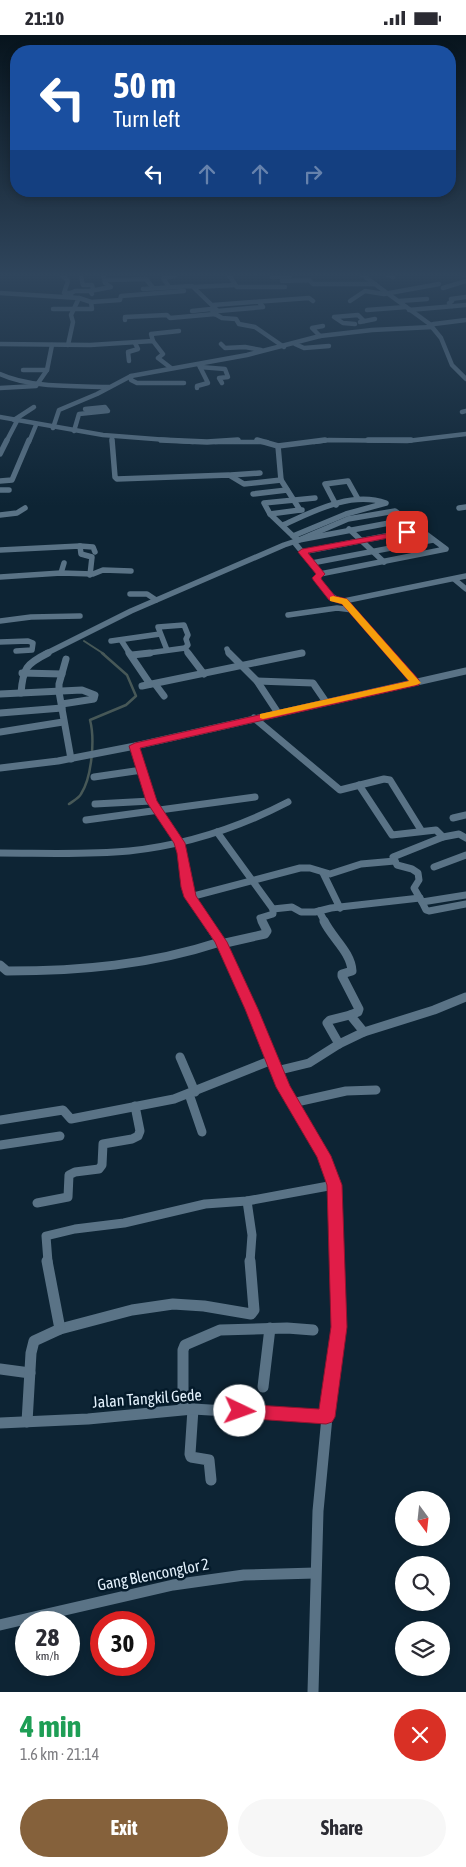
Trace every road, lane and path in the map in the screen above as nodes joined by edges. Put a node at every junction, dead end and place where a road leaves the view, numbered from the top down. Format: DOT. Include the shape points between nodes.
graph roads {
  1 [pos="51,351"];
  2 [pos="130,351"];
  3 [pos="161,351"];
  4 [pos="262,351"];
  5 [pos="446,351"];
  6 [pos="129,361"];
  7 [pos="199,365"];
  8 [pos="171,368"];
  9 [pos="23,370"];
  10 [pos="47,370"];
  11 [pos="0,374"];
  12 [pos="131,376"];
  13 [pos="9,379"];
  14 [pos="466,379"];
  15 [pos="40,382"];
  16 [pos="184,383"];
  17 [pos="222,383"];
  18 [pos="0,387"];
  19 [pos="110,387"];
  20 [pos="197,388"];
  21 [pos="95,395"];
  22 [pos="34,407"];
  23 [pos="105,407"];
  24 [pos="85,409"];
  25 [pos="0,417"];
  26 [pos="15,421"];
  27 [pos="36,425"];
  28 [pos="54,428"];
  29 [pos="74,431"];
  30 [pos="466,434"];
  31 [pos="112,438"];
  32 [pos="278,446"];
  33 [pos="0,454"];
  34 [pos="260,473"];
  35 [pos="231,475"];
  36 [pos="281,480"];
  37 [pos="0,481"];
  38 [pos="0,490"];
  39 [pos="9,490"];
  40 [pos="287,490"];
  41 [pos="253,494"];
  42 [pos="315,498"];
  43 [pos="358,499"];
  44 [pos="294,500"];
  45 [pos="336,505"];
  46 [pos="466,507"];
  47 [pos="25,508"];
  48 [pos="322,508"];
  49 [pos="459,508"];
  50 [pos="300,510"];
  51 [pos="270,514"];
  52 [pos="0,515"];
  53 [pos="405,520"];
  54 [pos="339,522"];
  55 [pos="282,525"];
  56 [pos="422,529"];
  57 [pos="350,531"];
  58 [pos="296,539"];
  59 [pos="432,540"];
  60 [pos="361,541"];
  61 [pos="80,546"];
  62 [pos="0,550"];
  63 [pos="95,551"];
  64 [pos="372,551"];
  65 [pos="302,552"];
  66 [pos="384,562"];
  67 [pos="64,563"];
  68 [pos="312,563"];
  69 [pos="131,571"];
  70 [pos="61,573"];
  71 [pos="320,574"];
  72 [pos="90,575"];
  73 [pos="466,576"];
  74 [pos="0,577"];
  75 [pos="454,579"];
  76 [pos="466,589"];
  77 [pos="130,594"];
  78 [pos="154,599"];
  79 [pos="344,601"];
  80 [pos="353,610"];
  81 [pos="288,615"];
  82 [pos="80,616"];
  83 [pos="0,621"];
  84 [pos="160,634"];
  85 [pos="121,639"];
  86 [pos="111,641"];
  87 [pos="0,642"];
  88 [pos="185,648"];
  89 [pos="227,649"];
  90 [pos="167,650"];
  91 [pos="16,651"];
  92 [pos="302,653"];
  93 [pos="132,655"];
  94 [pos="66,659"];
  95 [pos="242,667"];
  96 [pos="466,671"];
  97 [pos="22,673"];
  98 [pos="62,674"];
  99 [pos="204,674"];
  100 [pos="257,681"];
  101 [pos="416,683"];
  102 [pos="152,684"];
  103 [pos="142,686"];
  104 [pos="59,692"];
  105 [pos="21,693"];
  106 [pos="0,694"];
  107 [pos="164,696"];
  108 [pos="326,702"];
  109 [pos="62,706"];
  110 [pos="0,713"];
  111 [pos="278,713"];
  112 [pos="254,718"];
  113 [pos="63,722"];
  114 [pos="0,732"];
  115 [pos="135,746"];
  116 [pos="71,759"];
  117 [pos="0,768"];
  118 [pos="142,770"];
  119 [pos="94,777"];
  120 [pos="359,785"];
  121 [pos="256,797"];
  122 [pos="151,801"];
  123 [pos="288,802"];
  124 [pos="120,803"];
  125 [pos="95,804"];
  126 [pos="157,810"];
  127 [pos="123,815"];
  128 [pos="466,815"];
  129 [pos="453,818"];
  130 [pos="86,820"];
  131 [pos="422,830"];
  132 [pos="217,832"];
  133 [pos="443,837"];
  134 [pos="466,837"];
  135 [pos="179,843"];
  136 [pos="0,853"];
  137 [pos="466,855"];
  138 [pos="395,861"];
  139 [pos="434,867"];
  140 [pos="323,873"];
  141 [pos="252,882"];
  142 [pos="466,895"];
  143 [pos="190,897"];
  144 [pos="421,900"];
  145 [pos="466,904"];
  146 [pos="340,908"];
  147 [pos="273,909"];
  148 [pos="319,911"];
  149 [pos="221,943"];
  150 [pos="0,965"];
  151 [pos="466,997"];
  152 [pos="350,1015"];
  153 [pos="364,1032"];
  154 [pos="338,1044"];
  155 [pos="180,1057"];
  156 [pos="272,1060"];
  157 [pos="276,1071"];
  158 [pos="376,1090"];
  159 [pos="192,1093"];
  160 [pos="292,1103"];
  161 [pos="135,1106"];
  162 [pos="0,1120"];
  163 [pos="202,1132"];
  164 [pos="60,1136"];
  165 [pos="0,1145"];
  166 [pos="334,1185"];
  167 [pos="247,1201"];
  168 [pos="37,1203"];
  169 [pos="270,1328"];
  170 [pos="60,1329"];
  171 [pos="313,1330"];
  172 [pos="0,1369"];
  173 [pos="30,1373"];
  174 [pos="262,1387"];
  175 [pos="188,1409"];
  176 [pos="326,1417"];
  177 [pos="27,1422"];
  178 [pos="0,1423"];
  179 [pos="211,1480"];
  180 [pos="315,1573"];
  181 [pos="0,1625"];
  182 [pos="313,1692"];
  1 -- 10 [label="street"];
  2 -- 6 [label="street"];
  3 -- 8 [label="street" via="163,354 158,358"];
  4 -- 7 [label="street"];
  5 -- 14 [label="street" via="452,365"];
  7 -- 8 [label="street"];
  7 -- 17 [label="street" via="225,369 228,377 220,378"];
  7 -- 20 [label="street" via="208,383"];
  8 -- 12 [label="street"];
  9 -- 10 [label="street"];
  10 -- 15 [label="street"];
  11 -- 13 [label="street"];
  12 -- 16 [label="street" via="131,380 137,383"];
  12 -- 19 [label="street"];
  13 -- 15 [label="street"];
  13 -- 18 [label="street"];
  15 -- 18 [label="street" via="35,387"];
  15 -- 19 [label="street"];
  19 -- 21 [label="street"];
  21 -- 23 [label="street"];
  21 -- 28 [label="street" via="60,410"];
  22 -- 26 [label="street"];
  23 -- 24 [label="street"];
  23 -- 29 [label="street" via="108,411 79,414"];
  25 -- 26 [label="street"];
  26 -- 27 [label="street"];
  26 -- 33 [label="street"];
  27 -- 28 [label="street"];
  27 -- 37 [label="street" via="12,480"];
  28 -- 29 [label="street"];
  29 -- 31 [label="street"];
  30 -- 32 [label="street" via="407,441 346,440"];
  31 -- 32 [label="street" via="181,442 260,440"];
  31 -- 35 [label="street" via="117,479"];
  32 -- 36 [label="street"];
  34 -- 35 [label="street"];
  35 -- 36 [label="street" via="244,484"];
  36 -- 40 [label="street"];
  38 -- 39 [label="street"];
  40 -- 41 [label="street"];
  40 -- 44 [label="street"];
  42 -- 44 [label="street"];
  43 -- 45 [label="street"];
  43 -- 45 [label="street" via="348,481 325,484"];
  43 -- 58 [label="street" via="386,503 346,513"];
  44 -- 50 [label="street"];
  44 -- 51 [label="street" via="264,503"];
  45 -- 48 [label="street"];
  46 -- 49 [label="street"];
  47 -- 52 [label="street" via="17,513"];
  48 -- 50 [label="street"];
  48 -- 55 [label="street"];
  50 -- 51 [label="street"];
  51 -- 55 [label="street"];
  53 -- 54 [label="street" via="392,511"];
  53 -- 56 [label="street"];
  53 -- 57 [label="street"];
  54 -- 57 [label="street"];
  54 -- 58 [label="street"];
  55 -- 58 [label="street"];
  56 -- 59 [label="street"];
  56 -- 60 [label="street"];
  57 -- 58 [label="street"];
  57 -- 60 [label="street"];
  58 -- 65 [label="street"];
  58 -- 78 [label="street"];
  59 -- 64 [label="street"];
  59 -- 66 [label="street" via="446,550"];
  60 -- 64 [label="street"];
  60 -- 65 [label="street"];
  61 -- 62 [label="street"];
  61 -- 63 [label="street" via="93,547"];
  61 -- 72 [label="street" via="82,554 92,557"];
  64 -- 66 [label="street"];
  64 -- 68 [label="street"];
  65 -- 68 [label="street"];
  66 -- 71 [label="street"];
  67 -- 70 [label="street"];
  68 -- 71 [label="street"];
  69 -- 72 [label="street" via="103,570"];
  70 -- 72 [label="street"];
  70 -- 74 [label="street"];
  71 -- 79 [label="street" via="316,578 332,598"];
  73 -- 75 [label="street"];
  75 -- 76 [label="street"];
  75 -- 79 [label="street"];
  77 -- 78 [label="street" via="144,593"];
  78 -- 97 [label="street" via="37,657"];
  79 -- 80 [label="street"];
  80 -- 81 [label="street" via="337,608"];
  80 -- 101 [label="street"];
  82 -- 83 [label="street"];
  84 -- 85 [label="street"];
  84 -- 88 [label="street" via="160,626 184,625 188,635"];
  84 -- 90 [label="street"];
  85 -- 86 [label="street"];
  85 -- 93 [label="street"];
  87 -- 91 [label="street" via="33,643 32,650"];
  88 -- 90 [label="street"];
  88 -- 99 [label="street"];
  89 -- 95 [label="street"];
  90 -- 93 [label="street"];
  92 -- 95 [label="street"];
  93 -- 102 [label="street"];
  94 -- 98 [label="street"];
  95 -- 99 [label="street"];
  95 -- 100 [label="street"];
  96 -- 101 [label="street"];
  97 -- 98 [label="street"];
  97 -- 105 [label="street"];
  98 -- 104 [label="street"];
  99 -- 102 [label="street"];
  100 -- 108 [label="street" via="313,683"];
  100 -- 111 [label="street"];
  101 -- 108 [label="street"];
  102 -- 103 [label="street"];
  102 -- 107 [label="street"];
  104 -- 105 [label="street"];
  104 -- 109 [label="street"];
  104 -- 109 [label="street" via="82,690 95,695 92,701"];
  105 -- 106 [label="street"];
  108 -- 111 [label="street"];
  109 -- 110 [label="street"];
  109 -- 113 [label="street"];
  111 -- 112 [label="street"];
  112 -- 115 [label="street"];
  112 -- 120 [label="street" via="340,790"];
  113 -- 114 [label="street"];
  113 -- 116 [label="street"];
  115 -- 116 [label="street"];
  115 -- 118 [label="street"];
  116 -- 117 [label="street"];
  118 -- 119 [label="street"];
  118 -- 122 [label="street"];
  120 -- 131 [label="street" via="392,835"];
  120 -- 131 [label="street" via="390,780"];
  121 -- 126 [label="street"];
  122 -- 124 [label="street"];
  122 -- 126 [label="street"];
  123 -- 132 [label="street" via="254,820"];
  124 -- 125 [label="street"];
  124 -- 127 [label="street"];
  126 -- 127 [label="street"];
  126 -- 135 [label="street"];
  127 -- 130 [label="street"];
  128 -- 129 [label="street"];
  131 -- 133 [label="street" via="436,830"];
  132 -- 135 [label="street"];
  132 -- 141 [label="street"];
  133 -- 134 [label="street" via="455,834"];
  133 -- 138 [label="street" via="393,856"];
  135 -- 136 [label="street" via="127,851"];
  135 -- 143 [label="street"];
  137 -- 139 [label="street"];
  138 -- 140 [label="street" via="361,864"];
  138 -- 144 [label="street" via="418,874 419,880 414,888"];
  140 -- 141 [label="street" via="304,867"];
  140 -- 146 [label="street"];
  141 -- 143 [label="street"];
  141 -- 147 [label="street"];
  142 -- 144 [label="street"];
  143 -- 149 [label="street"];
  144 -- 145 [label="street" via="429,911"];
  144 -- 146 [label="street"];
  146 -- 148 [label="street"];
  147 -- 148 [label="street" via="292,907 301,912"];
  147 -- 149 [label="street" via="273,914 260,918 267,931 265,934"];
  148 -- 152 [label="street" via="352,965 352,971 342,974 359,1009"];
  149 -- 150 [label="street" via="110,968 7,971"];
  149 -- 156 [label="street"];
  151 -- 153 [label="street"];
  152 -- 153 [label="street"];
  152 -- 154 [label="street" via="327,1023"];
  153 -- 154 [label="street"];
  154 -- 157 [label="street" via="309,1063"];
  155 -- 159 [label="street"];
  156 -- 157 [label="street"];
  156 -- 159 [label="street"];
  157 -- 160 [label="street"];
  158 -- 160 [label="street" via="346,1091"];
  159 -- 161 [label="street"];
  159 -- 163 [label="street"];
  160 -- 166 [label="street" via="324,1156"];
  161 -- 162 [label="street" via="71,1119 63,1110"];
  161 -- 168 [label="street" via="138,1136 103,1144 100,1169 69,1175 68,1197"];
  164 -- 165 [label="street" via="14,1147"];
  166 -- 167 [label="street"];
  166 -- 176 [label="street" via="339,1327"];
  167 -- 170 [label="street" via="205,1204 124,1223 49,1234 45,1241"];
  167 -- 170 [label="street" via="252,1235 250,1260 254,1310 251,1314 174,1304 132,1310"];
  169 -- 171 [label="street"];
  169 -- 174 [label="street"];
  169 -- 175 [label="street" via="220,1330 185,1345"];
  170 -- 173 [label="street" via="34,1341"];
  172 -- 173 [label="street"];
  173 -- 177 [label="street"];
  175 -- 176 [label="street, Jalan Tangkil Gede"];
  175 -- 177 [label="street, Jalan Tangkil Gede"];
  175 -- 179 [label="street" via="190,1454 194,1459 209,1460"];
  176 -- 180 [label="street"];
  177 -- 178 [label="street, Jalan Tangkil Gede"];
  180 -- 181 [label="street, Gang Blenconglor 2" via="244,1575 173,1585"];
  180 -- 182 [label="street"];
}
